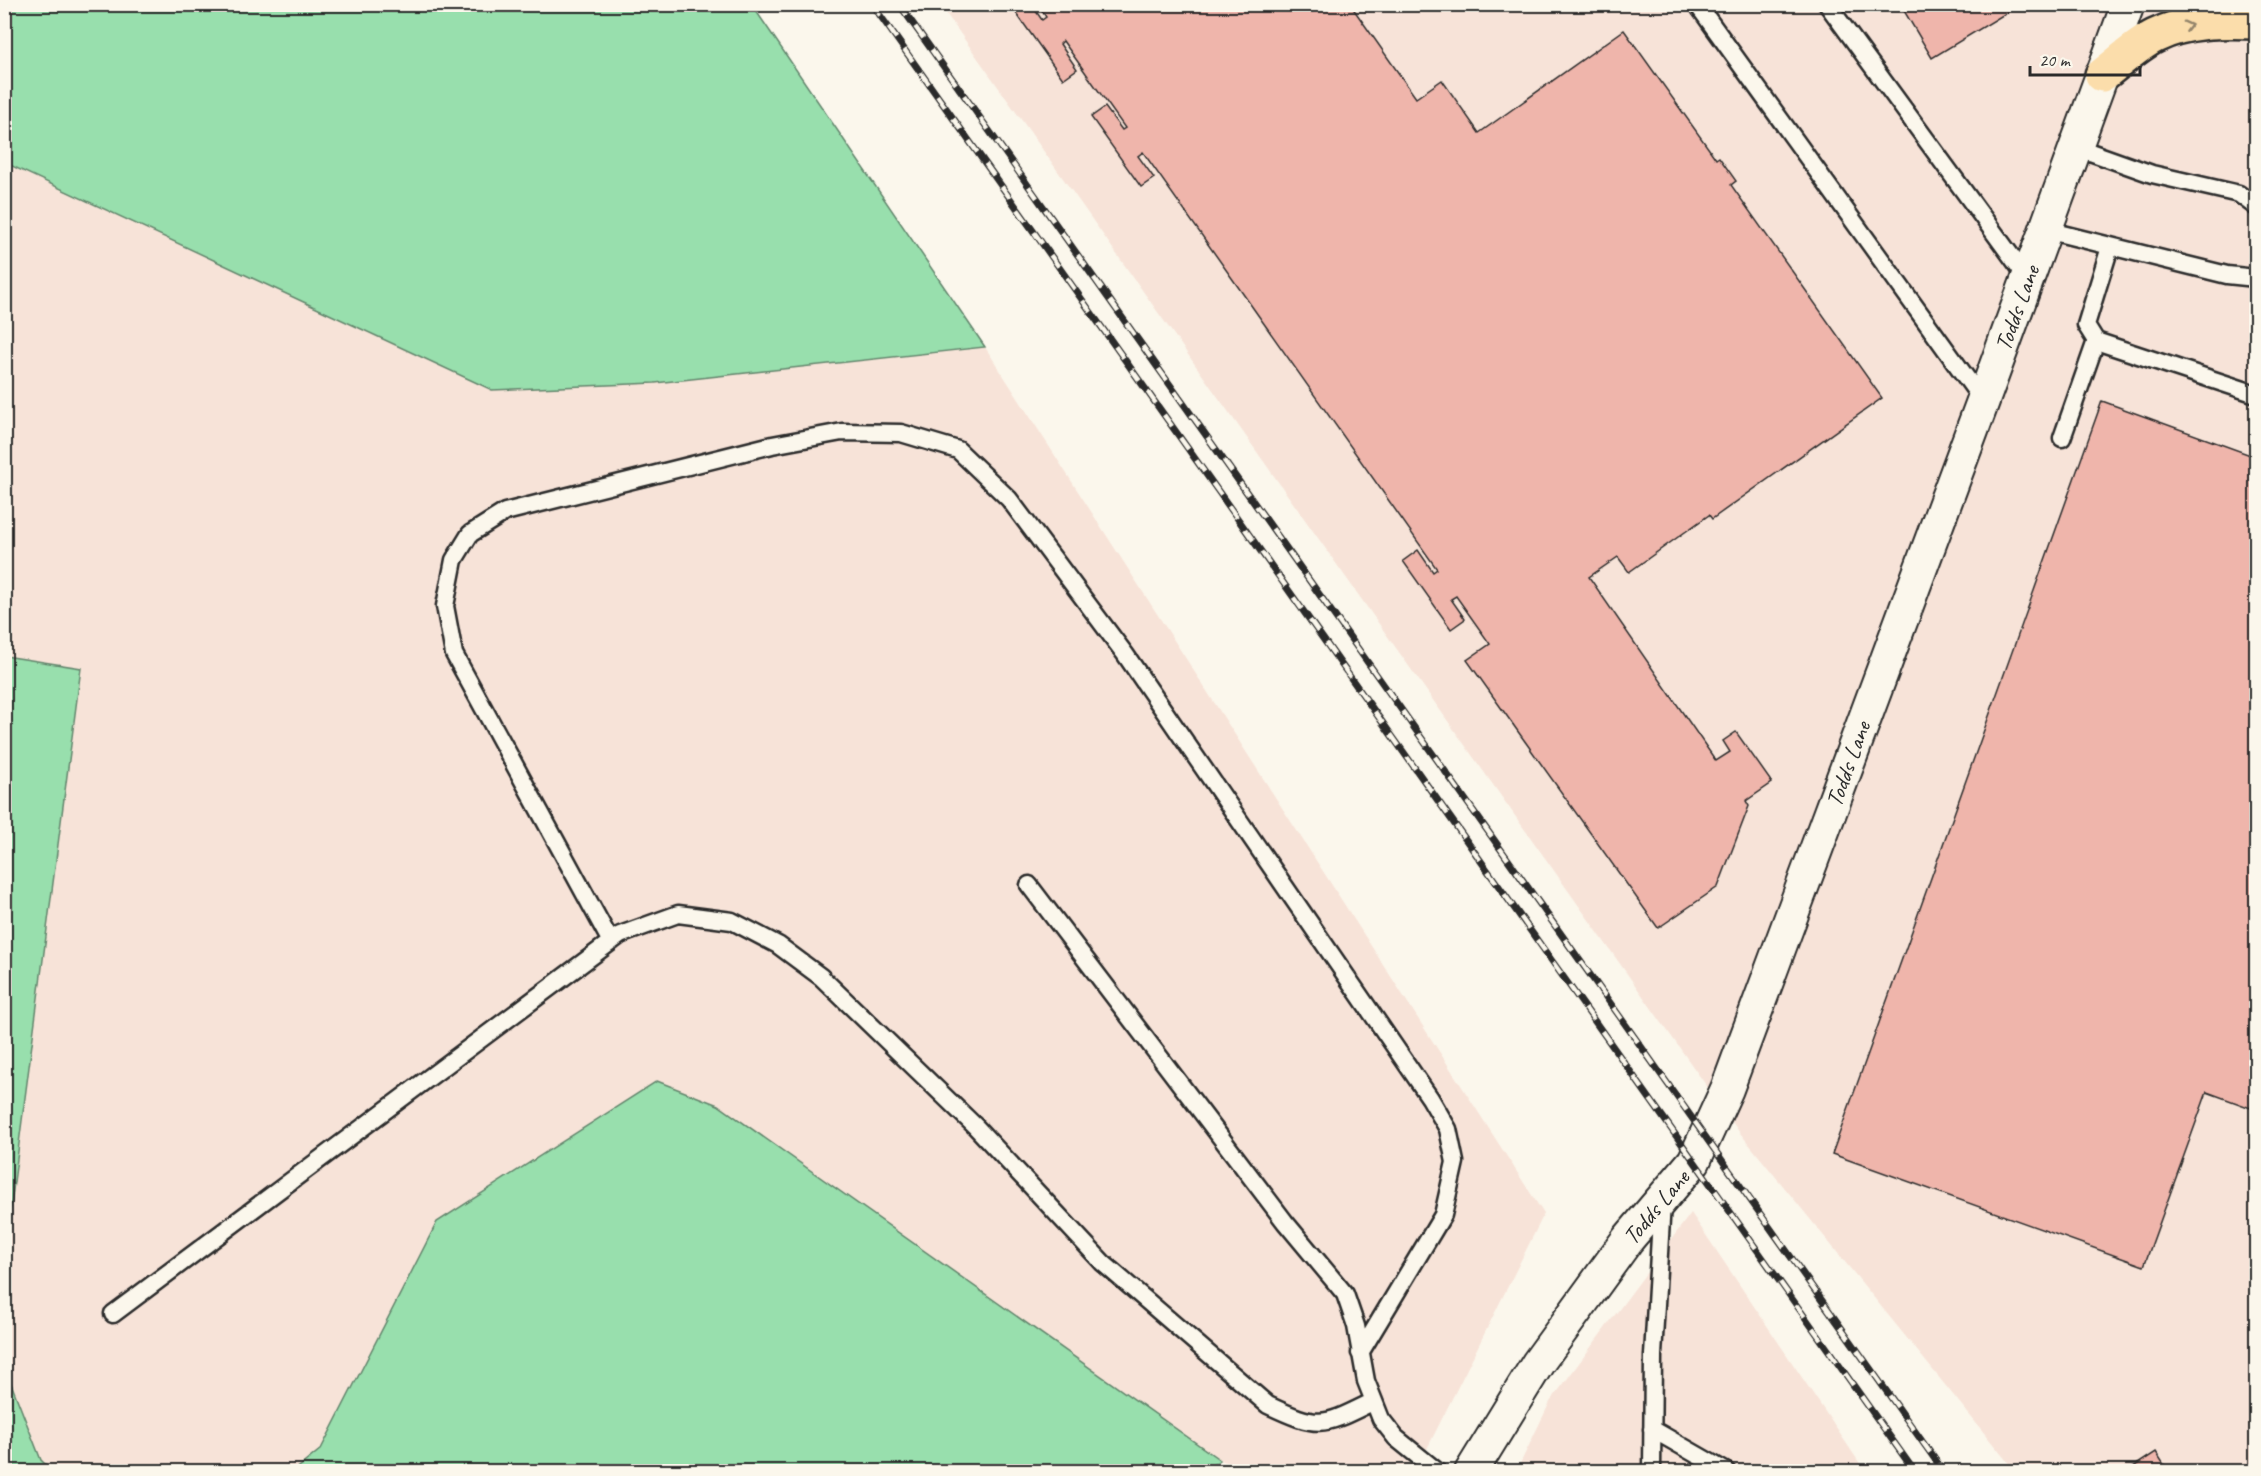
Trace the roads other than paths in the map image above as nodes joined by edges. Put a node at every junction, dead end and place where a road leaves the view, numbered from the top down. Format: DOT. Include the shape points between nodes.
graph roads {
  1 [pos="1697,4"];
  2 [pos="1827,4"];
  3 [pos="2128,4"];
  4 [pos="2256,22"];
  5 [pos="2102,75"];
  6 [pos="2076,147"];
  7 [pos="2256,207"];
  8 [pos="2046,230"];
  9 [pos="2110,247"];
  10 [pos="2028,279"];
  11 [pos="2256,279"];
  12 [pos="2096,341"];
  13 [pos="2256,394"];
  14 [pos="1983,400"];
  15 [pos="2062,438"];
  16 [pos="1029,885"];
  17 [pos="610,942"];
  18 [pos="1662,1199"];
  19 [pos="113,1314"];
  20 [pos="1360,1353"];
  21 [pos="1374,1401"];
  22 [pos="1652,1429"];
  23 [pos="1438,1472"];
  24 [pos="1471,1472"];
  25 [pos="1652,1472"];
  26 [pos="1726,1472"];
  1 -- 14 [label="lane"];
  2 -- 10 [label="lane"];
  3 -- 5 [label="street, Todds Lane"];
  5 -- 4 [label="highway, one-way" via="2155,36 2191,24"];
  5 -- 6 [label="street, Todds Lane"];
  6 -- 7 [label="lane" via="2152,174 2239,194"];
  6 -- 8 [label="street, Todds Lane"];
  8 -- 9 [label="lane"];
  8 -- 10 [label="street, Todds Lane"];
  9 -- 11 [label="lane"];
  9 -- 12 [label="lane" via="2086,325"];
  10 -- 14 [label="street, Todds Lane"];
  12 -- 13 [label="lane"];
  12 -- 15 [label="lane"];
  14 -- 18 [label="street, Todds Lane" via="1726,1089 1694,1161"];
  16 -- 20 [label="lane" via="1345,1294"];
  17 -- 19 [label="lane"];
  17 -- 20 [label="lane" via="454,654 445,606 454,560 470,534 505,512 772,445 842,432 901,433 958,450 1009,499 1125,654 1448,1129 1455,1162 1443,1215"];
  17 -- 21 [label="lane" via="678,914 732,921 778,945 821,977 975,1126 1103,1263 1268,1405 1299,1420 1320,1424"];
  18 -- 22 [label="lane"];
  18 -- 24 [label="street, Todds Lane" via="1538,1363"];
  20 -- 21 [label="lane"];
  21 -- 23 [label="lane" via="1381,1419 1396,1438"];
  22 -- 25 [label="lane"];
  22 -- 26 [label="lane"];
}
